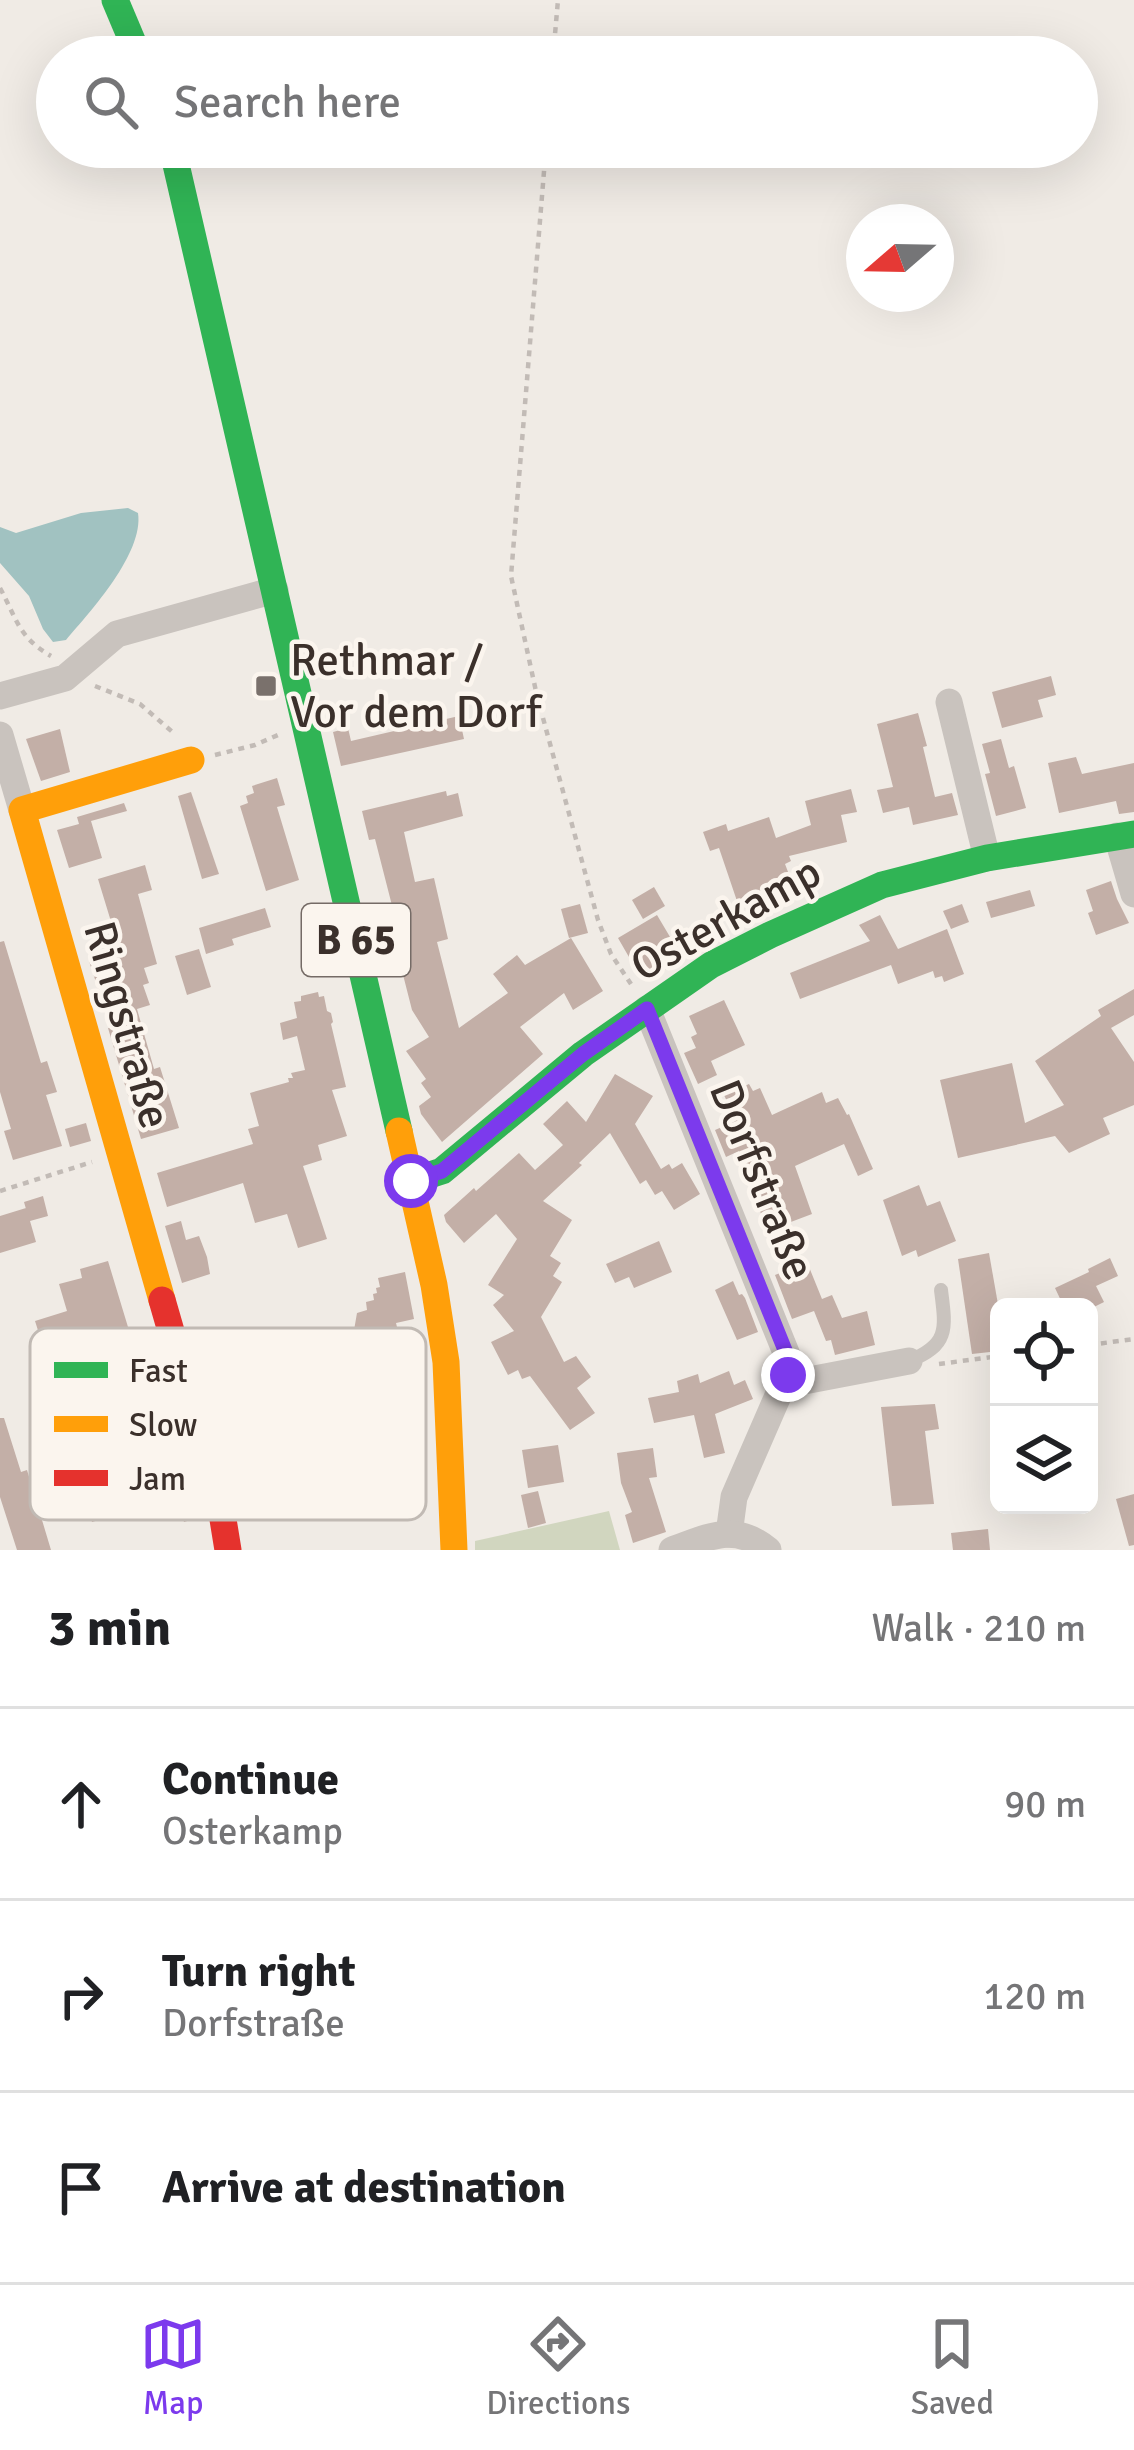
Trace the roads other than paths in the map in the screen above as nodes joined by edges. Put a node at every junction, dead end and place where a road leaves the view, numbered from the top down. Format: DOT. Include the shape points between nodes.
graph roads {
  1 [pos="115,0"];
  2 [pos="130,36"];
  3 [pos="177,168"];
  4 [pos="275,590"];
  5 [pos="0,696"];
  6 [pos="949,702"];
  7 [pos="0,735"];
  8 [pos="191,760"];
  9 [pos="22,810"];
  10 [pos="1125,835"];
  11 [pos="987,859"];
  12 [pos="1134,894"];
  13 [pos="647,1009"];
  14 [pos="411,1181"];
  15 [pos="941,1290"];
  16 [pos="170,1328"];
  17 [pos="909,1361"];
  18 [pos="783,1385"];
  19 [pos="223,1520"];
  20 [pos="729,1534"];
  21 [pos="228,1550"];
  22 [pos="454,1550"];
  23 [pos="672,1550"];
  24 [pos="768,1550"];
  1 -- 2 [label="street"];
  3 -- 4 [label="street, B 65"];
  4 -- 5 [label="street" via="117,634 65,678"];
  4 -- 14 [label="street, B 65"];
  6 -- 11 [label="street"];
  7 -- 9 [label="street"];
  8 -- 9 [label="street"];
  9 -- 16 [label="street, Ringstraße"];
  10 -- 11 [label="street, Osterkamp"];
  10 -- 12 [label="street"];
  11 -- 13 [label="street, Osterkamp" via="842,901 711,964"];
  13 -- 14 [label="street, Osterkamp" via="442,1171"];
  13 -- 18 [label="street, Dorfstraße" via="789,1360"];
  14 -- 22 [label="street, B 65" via="446,1362"];
  15 -- 17 [label="lane" via="945,1327 938,1343"];
  17 -- 18 [label="street"];
  18 -- 20 [label="street" via="734,1497"];
  19 -- 21 [label="street, Ringstraße"];
  20 -- 23 [label="street"];
  20 -- 24 [label="street"];
}
